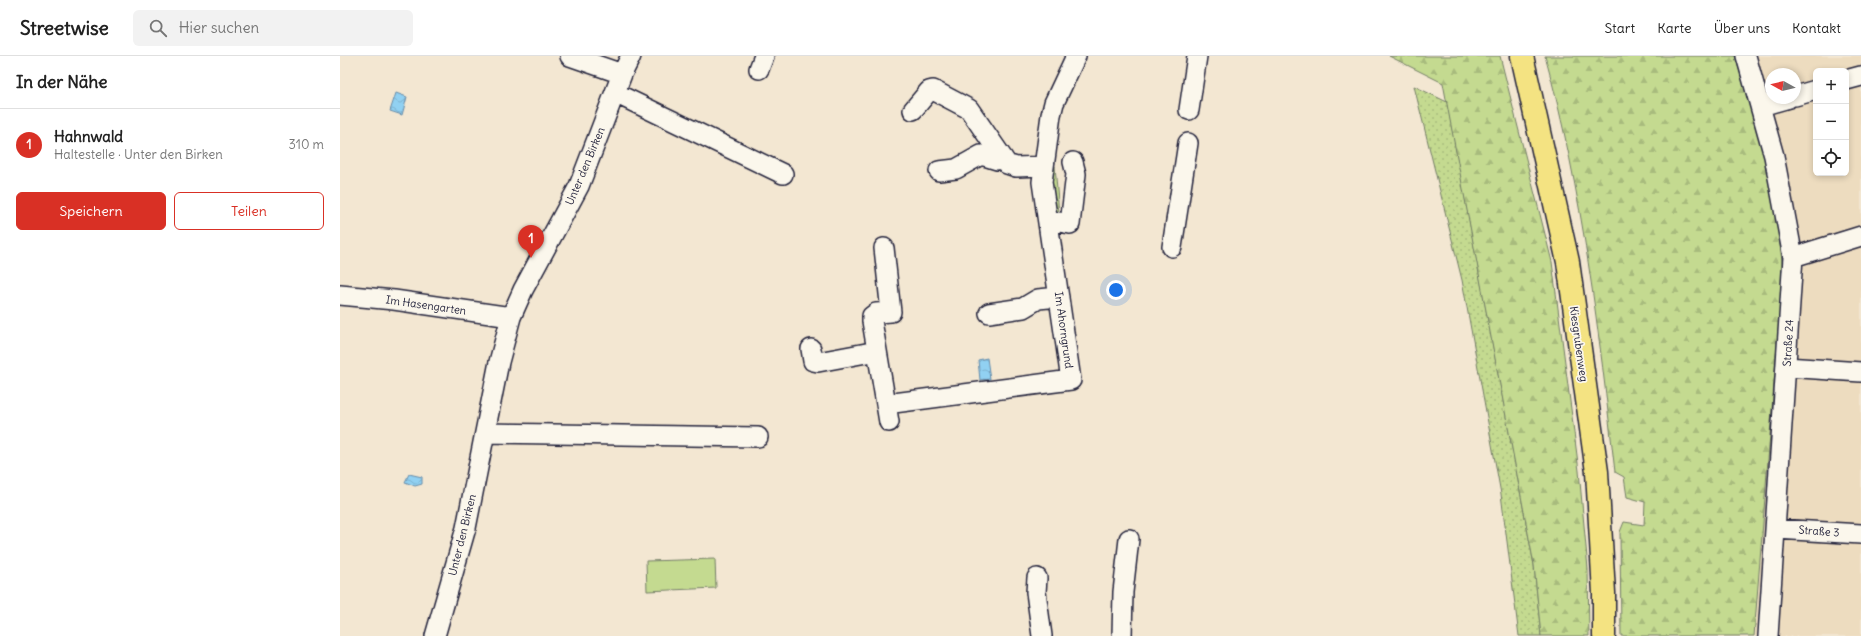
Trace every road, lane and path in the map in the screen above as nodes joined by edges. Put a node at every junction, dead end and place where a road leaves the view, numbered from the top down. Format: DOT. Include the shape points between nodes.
graph roads {
  1 [pos="570,56"];
  2 [pos="631,56"];
  3 [pos="1076,56"];
  4 [pos="1197,56"];
  5 [pos="1522,56"];
  6 [pos="1746,56"];
  7 [pos="622,74"];
  8 [pos="1861,76"];
  9 [pos="1849,79"];
  10 [pos="1813,91"];
  11 [pos="615,93"];
  12 [pos="1801,94"];
  13 [pos="1769,104"];
  14 [pos="1762,106"];
  15 [pos="913,110"];
  16 [pos="1189,110"];
  17 [pos="1188,143"];
  18 [pos="1002,158"];
  19 [pos="1073,162"];
  20 [pos="1044,166"];
  21 [pos="939,171"];
  22 [pos="783,174"];
  23 [pos="1048,220"];
  24 [pos="1861,236"];
  25 [pos="1172,247"];
  26 [pos="884,248"];
  27 [pos="1793,257"];
  28 [pos="340,295"];
  29 [pos="1059,297"];
  30 [pos="989,313"];
  31 [pos="511,317"];
  32 [pos="811,350"];
  33 [pos="877,352"];
  34 [pos="1786,367"];
  35 [pos="1861,372"];
  36 [pos="886,404"];
  37 [pos="889,422"];
  38 [pos="485,433"];
  39 [pos="758,437"];
  40 [pos="1776,529"];
  41 [pos="1861,534"];
  42 [pos="1129,539"];
  43 [pos="1037,578"];
  44 [pos="435,636"];
  45 [pos="1042,636"];
  46 [pos="1122,636"];
  47 [pos="1604,636"];
  48 [pos="1768,636"];
  1 -- 7 [label="street"];
  2 -- 7 [label="street, Unter den Birken"];
  3 -- 20 [label="street, Im Ahorngrund" via="1054,103"];
  4 -- 16 [label="street"];
  5 -- 47 [label="main road, Kiesgrubenweg" via="1568,262 1597,472"];
  6 -- 14 [label="street, Straße 24"];
  7 -- 11 [label="street, Unter den Birken"];
  8 -- 9 [label="street"];
  10 -- 12 [label="street"];
  11 -- 22 [label="street"];
  11 -- 31 [label="street, Unter den Birken" via="579,186"];
  13 -- 14 [label="street"];
  14 -- 27 [label="street, Straße 24" via="1785,208"];
  15 -- 18 [label="street" via="929,91 933,90 963,106 970,110"];
  17 -- 25 [label="street"];
  18 -- 20 [label="street" via="1011,166"];
  18 -- 21 [label="street" via="997,160 981,155 956,169"];
  19 -- 23 [label="street" via="1076,174 1070,224"];
  20 -- 23 [label="street, Im Ahorngrund" via="1042,182"];
  23 -- 29 [label="street, Im Ahorngrund"];
  24 -- 27 [label="street"];
  26 -- 33 [label="street" via="892,312 876,313 872,316"];
  27 -- 34 [label="street, Straße 24"];
  28 -- 31 [label="street, Im Hasengarten"];
  29 -- 30 [label="street" via="1038,299 1023,308"];
  29 -- 36 [label="street, Im Ahorngrund" via="1071,380"];
  31 -- 38 [label="street, Unter den Birken"];
  32 -- 33 [label="street" via="812,361 818,362"];
  33 -- 36 [label="street"];
  34 -- 35 [label="street"];
  34 -- 40 [label="street, Straße 24"];
  36 -- 37 [label="street"];
  38 -- 39 [label="street"];
  38 -- 44 [label="street, Unter den Birken" via="466,528"];
  40 -- 41 [label="street, Straße 3"];
  40 -- 48 [label="street, Straße 24"];
  42 -- 46 [label="street" via="1122,592"];
  43 -- 45 [label="street" via="1036,592"];
}
